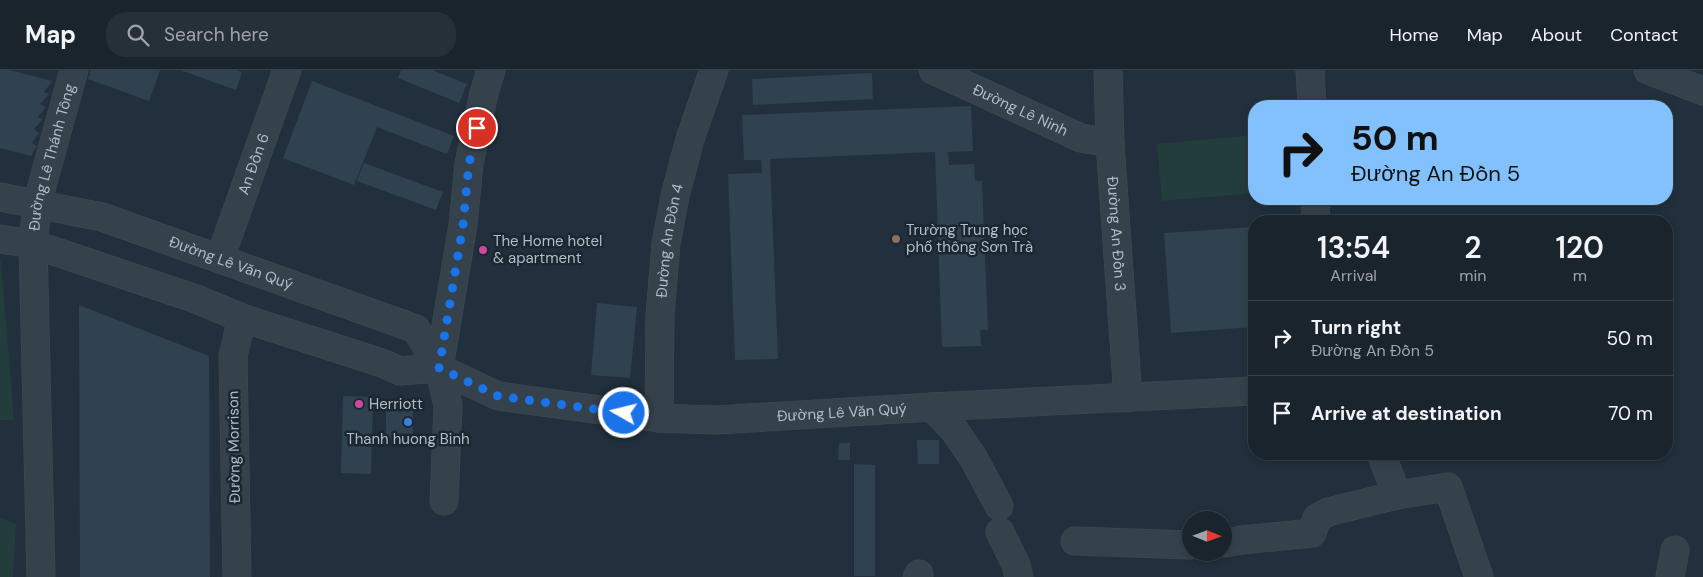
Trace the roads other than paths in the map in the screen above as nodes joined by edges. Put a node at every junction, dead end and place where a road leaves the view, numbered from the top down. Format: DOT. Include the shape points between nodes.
graph roads {
  1 [pos="74,70"];
  2 [pos="286,70"];
  3 [pos="491,70"];
  4 [pos="714,70"];
  5 [pos="933,70"];
  6 [pos="1108,70"];
  7 [pos="1310,70"];
  8 [pos="1648,70"];
  9 [pos="1703,91"];
  10 [pos="1312,100"];
  11 [pos="1110,143"];
  12 [pos="0,197"];
  13 [pos="37,204"];
  14 [pos="0,239"];
  15 [pos="33,244"];
  16 [pos="220,258"];
  17 [pos="242,318"];
  18 [pos="439,368"];
  19 [pos="1248,391"];
  20 [pos="1128,398"];
  21 [pos="932,407"];
  22 [pos="659,418"];
  23 [pos="1383,460"];
  24 [pos="1397,495"];
  25 [pos="444,501"];
  26 [pos="1075,541"];
  27 [pos="1232,542"];
  28 [pos="1182,545"];
  29 [pos="1675,550"];
  30 [pos="41,577"];
  31 [pos="237,577"];
  32 [pos="1019,577"];
  33 [pos="1479,577"];
  34 [pos="1670,577"];
  1 -- 13 [label="street, Đường Lê Thánh Tông"];
  2 -- 16 [label="street, An Đồn 6"];
  3 -- 18 [label="street" via="469,164 463,225"];
  4 -- 22 [label="street, Đường An Đồn 4" via="690,139 666,244 660,314"];
  5 -- 11 [label="street, Đường Lê Ninh" via="1081,138"];
  6 -- 11 [label="street, Đường An Đồn 3"];
  7 -- 10 [label="street"];
  8 -- 9 [label="street"];
  11 -- 20 [label="street, Đường An Đồn 3"];
  12 -- 13 [label="street, Đường Lê Văn Quý"];
  13 -- 15 [label="street, Đường Lê Thánh Tông"];
  13 -- 16 [label="street, Đường Lê Văn Quý" via="102,217"];
  14 -- 15 [label="street, Đường Lê Văn Quý"];
  15 -- 17 [label="street, Đường Lê Văn Quý"];
  15 -- 30 [label="street, Đường Lê Thánh Tông"];
  16 -- 18 [label="street, Đường Lê Văn Quý" via="416,329"];
  17 -- 18 [label="street, Đường Lê Văn Quý" via="400,370"];
  17 -- 31 [label="street, Đường Morrison" via="233,356"];
  18 -- 22 [label="street, Đường Lê Văn Quý" via="498,396"];
  18 -- 25 [label="street" via="448,405"];
  19 -- 20 [label="street, Đường Lê Văn Quý"];
  20 -- 21 [label="street, Đường Lê Văn Quý"];
  21 -- 22 [label="street, Đường Lê Văn Quý" via="716,420"];
  21 -- 32 [label="street" via="955,431 974,459"];
  23 -- 24 [label="street"];
  24 -- 27 [label="street" via="1328,512 1317,518 1312,533"];
  24 -- 33 [label="street" via="1448,487"];
  26 -- 28 [label="street"];
  29 -- 34 [label="street"];
}
